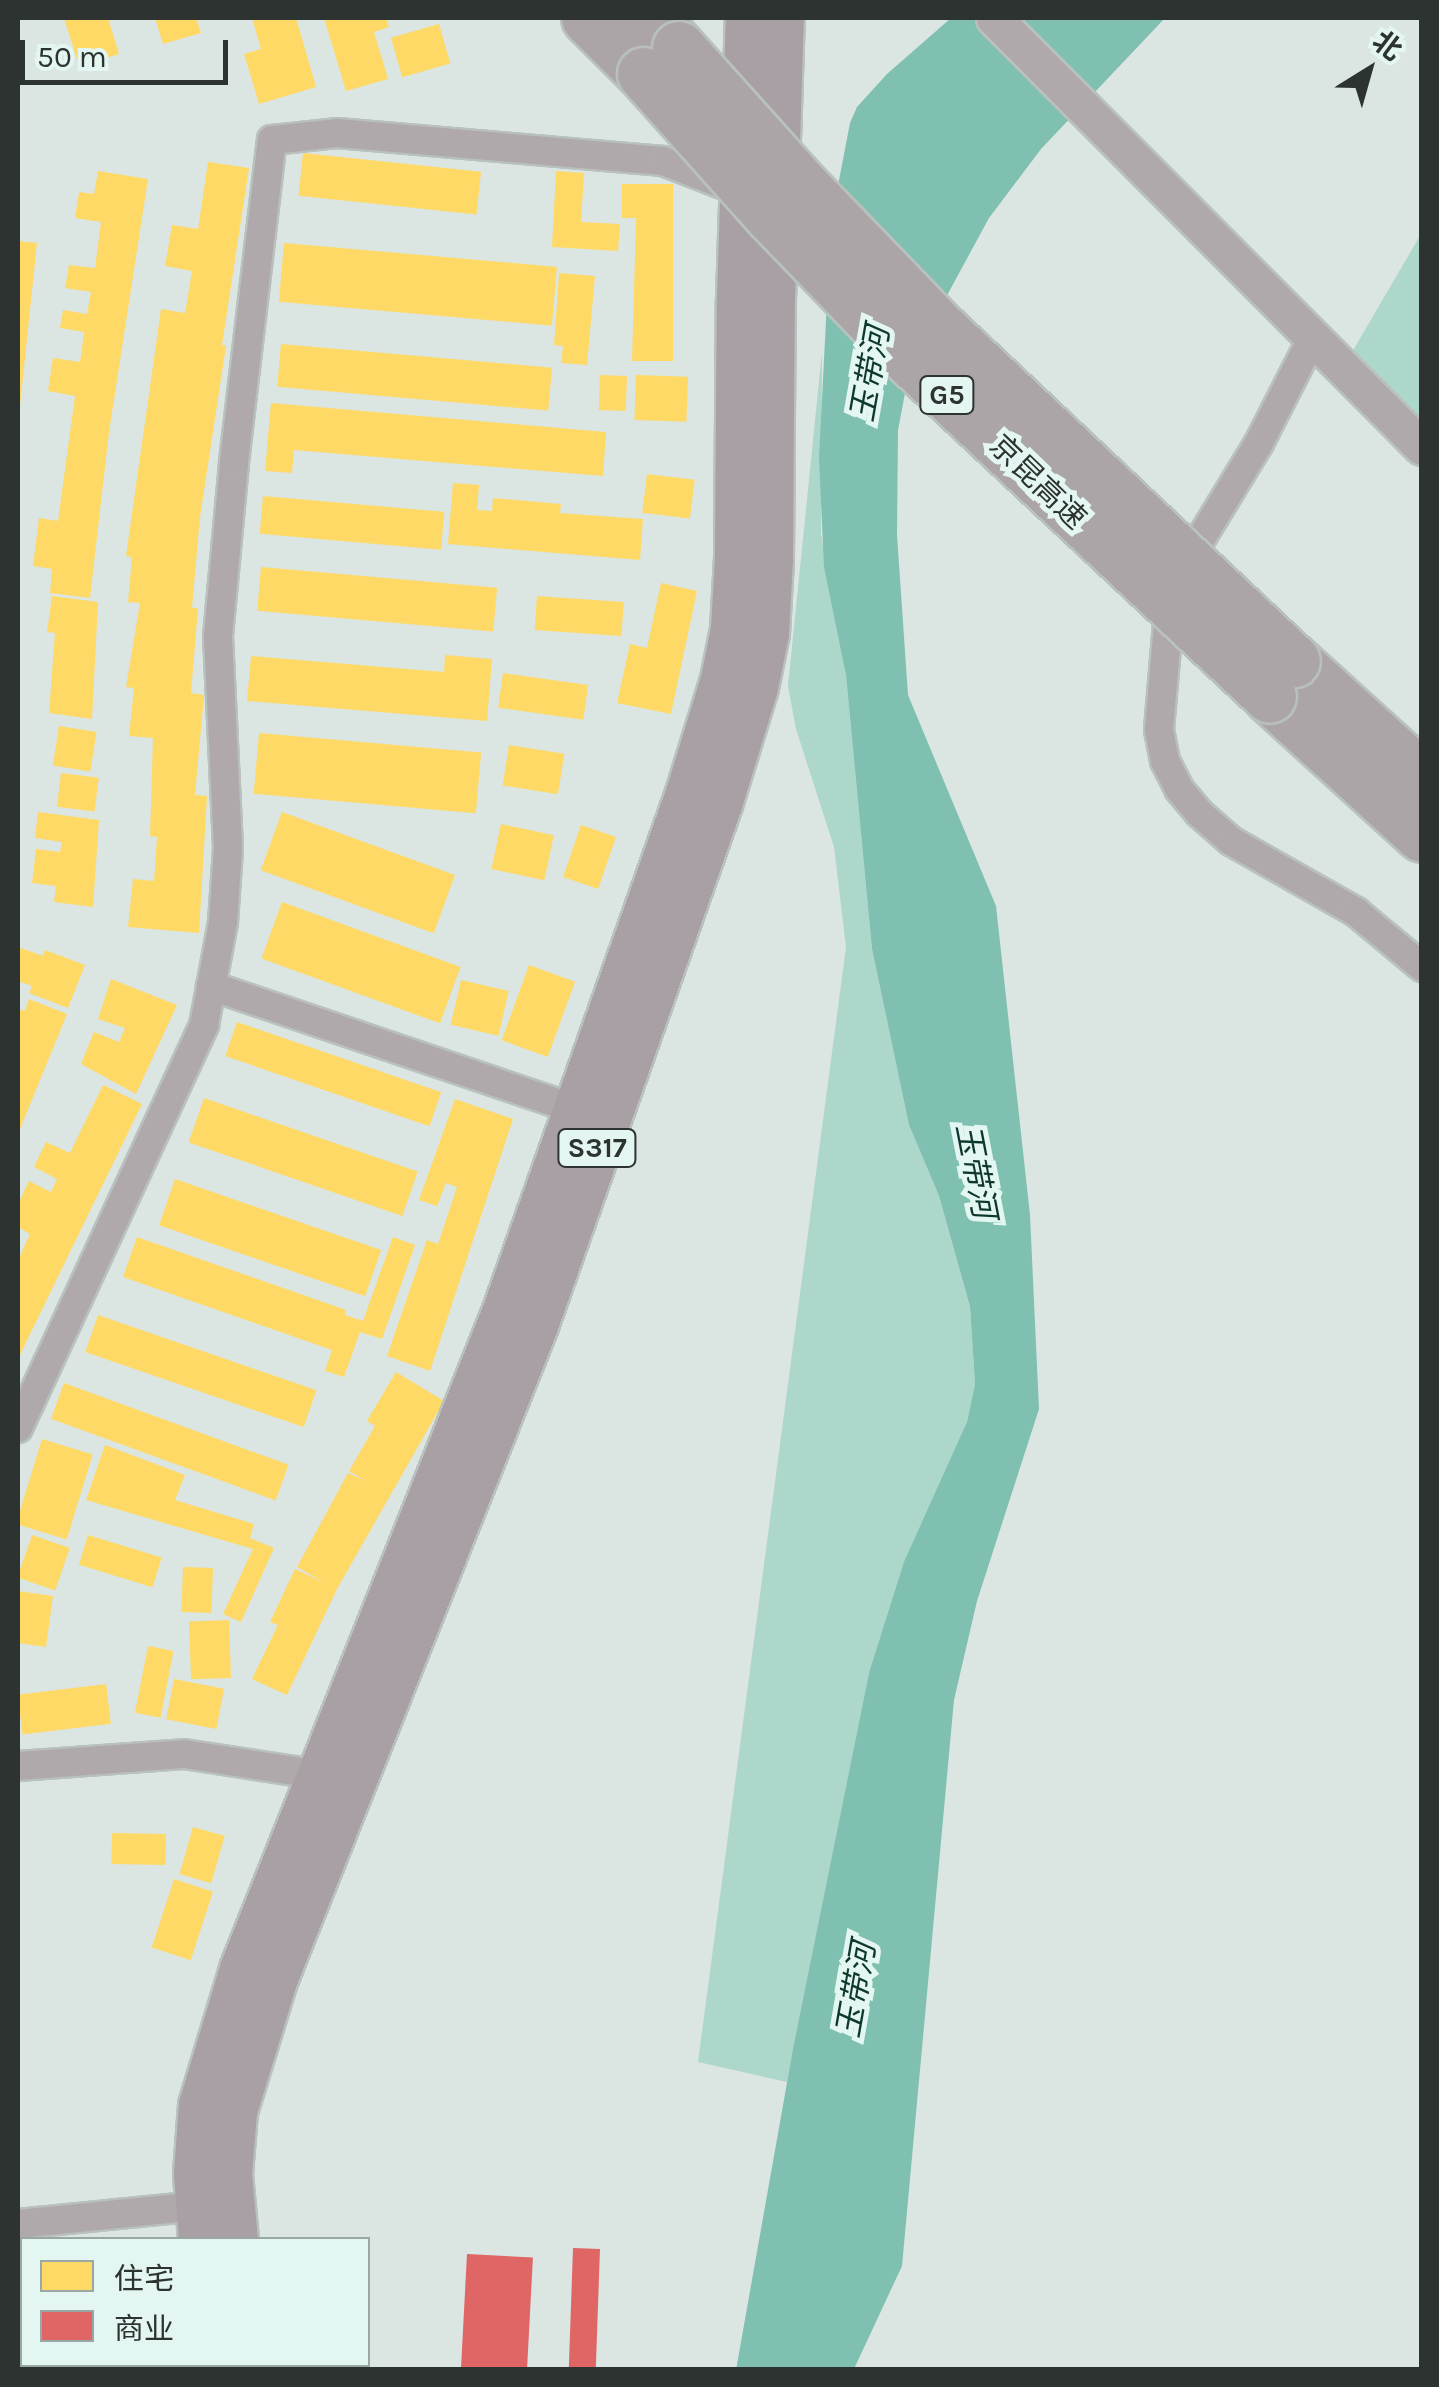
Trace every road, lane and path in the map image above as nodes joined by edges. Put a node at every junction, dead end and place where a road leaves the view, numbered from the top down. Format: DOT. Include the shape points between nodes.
graph roads {
  1 [pos="588,18"];
  2 [pos="596,18"];
  3 [pos="748,18"];
  4 [pos="781,18"];
  5 [pos="994,18"];
  6 [pos="668,39"];
  7 [pos="742,192"];
  8 [pos="1312,339"];
  9 [pos="1422,447"];
  10 [pos="1282,679"];
  11 [pos="1422,777"];
  12 [pos="1422,836"];
  13 [pos="1422,967"];
  14 [pos="211,986"];
  15 [pos="575,1109"];
  16 [pos="18,1428"];
  17 [pos="18,1766"];
  18 [pos="319,1775"];
  19 [pos="200,2223"];
  20 [pos="18,2224"];
  21 [pos="235,2237"];
  1 -- 6 [label="highway"];
  2 -- 6 [label="highway, 京昆高速 / G5"];
  3 -- 7 [label="main road, S317"];
  4 -- 21 [label="main road, S317" via="770,559 755,687 535,1325 274,1980 234,2112 229,2174"];
  5 -- 8 [label="street"];
  6 -- 10 [label="highway, 京昆高速 / G5, bridge" via="801,169 824,208"];
  6 -- 10 [label="highway, 京昆高速 / G5, bridge" via="770,215 907,357"];
  7 -- 14 [label="street" via="663,161 337,133 272,140 218,636 228,848"];
  7 -- 15 [label="main road, S317" via="733,629 704,744"];
  8 -- 9 [label="street"];
  8 -- 13 [label="street" via="1200,540 1168,624 1158,730 1178,789 1198,814 1231,841 1356,912"];
  10 -- 11 [label="highway, 京昆高速 / G5"];
  10 -- 12 [label="highway, 京昆高速 / G5"];
  14 -- 15 [label="street"];
  14 -- 16 [label="street" via="204,1025 168,1108"];
  15 -- 18 [label="main road, S317" via="491,1348"];
  17 -- 18 [label="street" via="184,1754"];
  18 -- 19 [label="main road, S317" via="242,1969 208,2076 197,2134"];
  19 -- 20 [label="street"];
}
